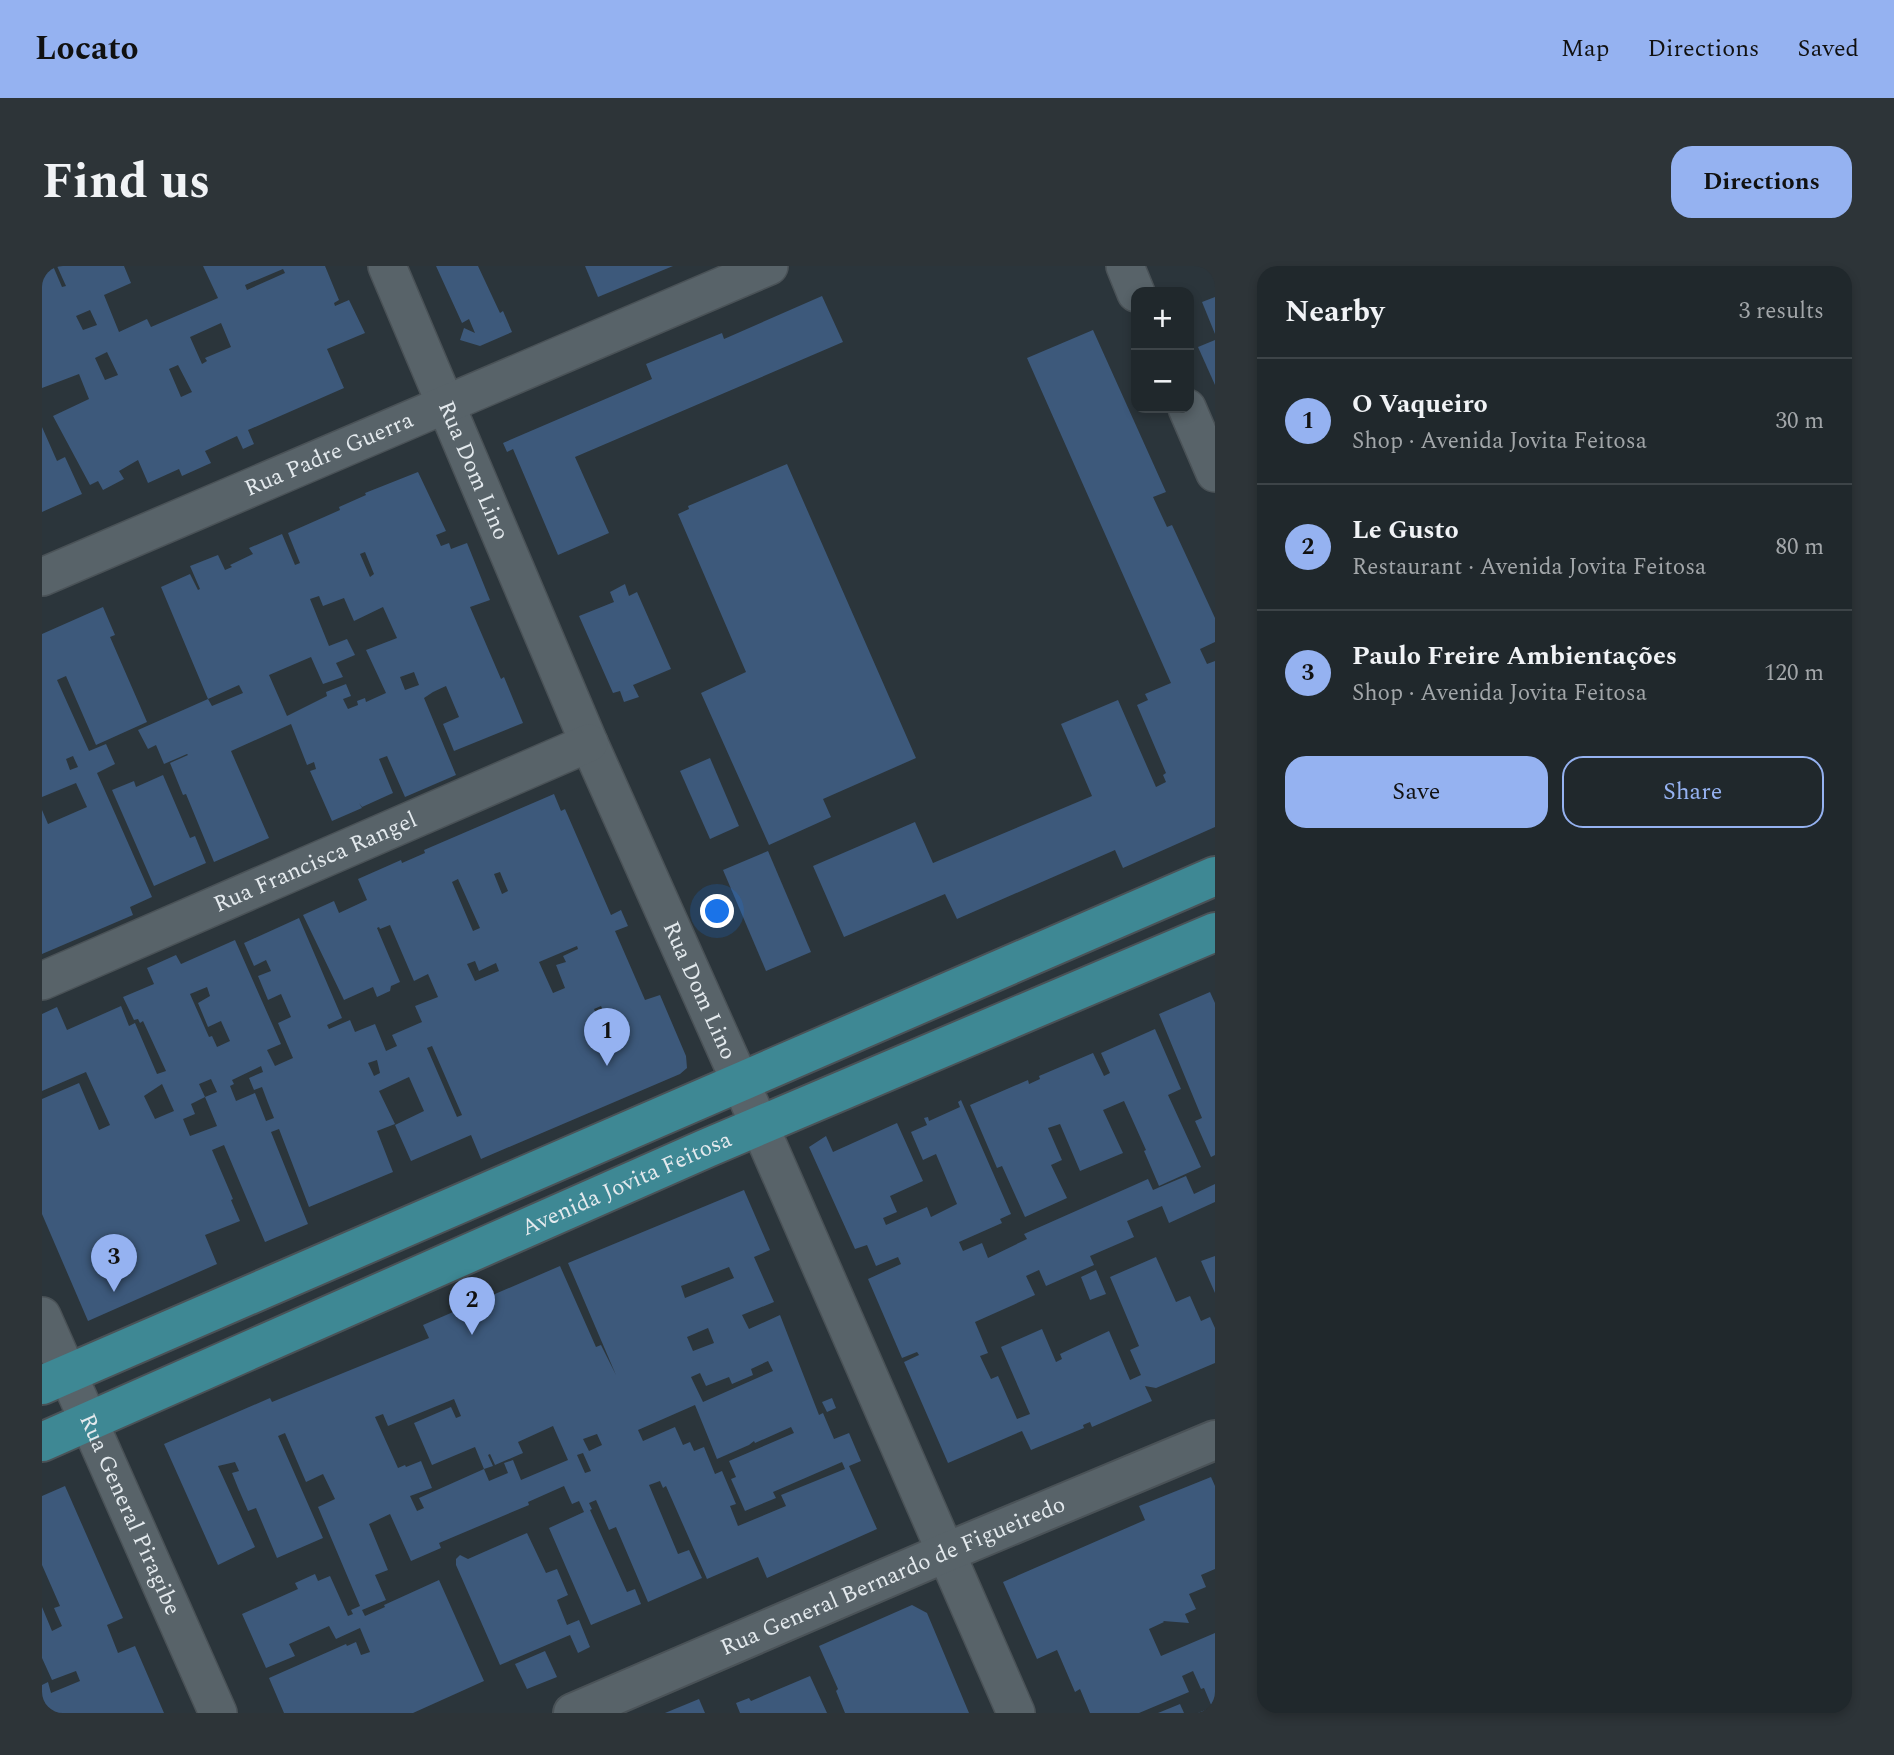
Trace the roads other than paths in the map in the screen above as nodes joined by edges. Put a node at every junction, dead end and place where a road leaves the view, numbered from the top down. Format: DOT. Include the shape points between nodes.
graph roads {
  1 [pos="387,266"];
  2 [pos="769,266"];
  3 [pos="1125,266"];
  4 [pos="1134,287"];
  5 [pos="446,404"];
  6 [pos="1189,413"];
  7 [pos="1215,472"];
  8 [pos="42,576"];
  9 [pos="589,743"];
  10 [pos="1215,876"];
  11 [pos="1215,932"];
  12 [pos="42,981"];
  13 [pos="740,1081"];
  14 [pos="759,1127"];
  15 [pos="42,1316"];
  16 [pos="55,1380"];
  17 [pos="89,1423"];
  18 [pos="1215,1440"];
  19 [pos="42,1442"];
  20 [pos="947,1552"];
  21 [pos="218,1713"];
  22 [pos="573,1713"];
  23 [pos="1016,1713"];
  1 -- 5 [label="street, Rua Dom Lino"];
  2 -- 5 [label="street, Rua Padre Guerra"];
  3 -- 4 [label="street"];
  5 -- 8 [label="street, Rua Padre Guerra"];
  5 -- 9 [label="street, Rua Dom Lino"];
  6 -- 7 [label="street"];
  9 -- 12 [label="street, Rua Francisca Rangel"];
  9 -- 13 [label="street, Rua Dom Lino"];
  10 -- 13 [label="main road"];
  11 -- 14 [label="main road, Avenida Jovita Feitosa"];
  13 -- 14 [label="street, Rua Dom Lino"];
  13 -- 16 [label="main road"];
  14 -- 17 [label="main road, Avenida Jovita Feitosa"];
  14 -- 20 [label="street, Rua Dom Lino"];
  15 -- 16 [label="street, Rua General Piragibe"];
  16 -- 17 [label="street, Rua General Piragibe"];
  17 -- 19 [label="main road, Avenida Jovita Feitosa"];
  17 -- 21 [label="street, Rua General Piragibe"];
  18 -- 20 [label="street, Rua General Bernardo de Figueiredo"];
  20 -- 22 [label="street, Rua General Bernardo de Figueiredo"];
  20 -- 23 [label="street, Rua Dom Lino"];
}
